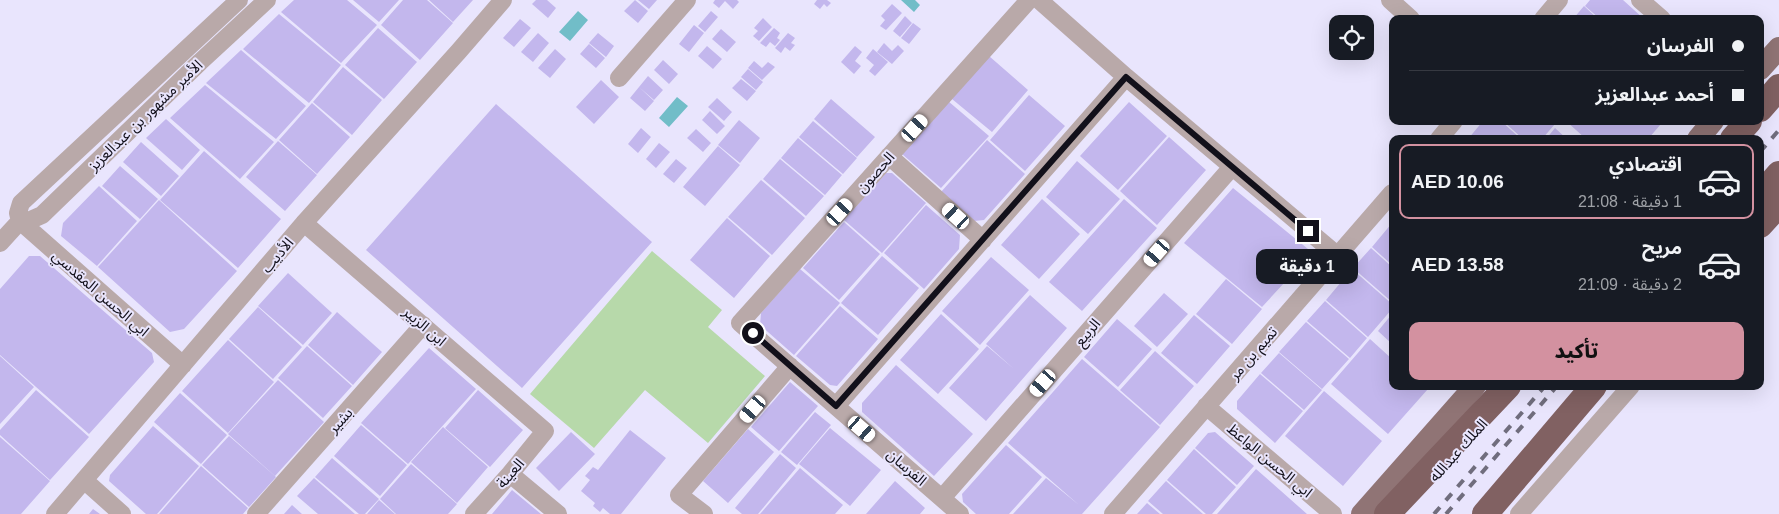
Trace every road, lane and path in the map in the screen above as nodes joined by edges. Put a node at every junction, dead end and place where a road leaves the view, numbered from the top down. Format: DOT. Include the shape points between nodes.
graph roads {
  1 [pos="239,0"];
  2 [pos="267,0"];
  3 [pos="503,0"];
  4 [pos="687,0"];
  5 [pos="1029,0"];
  6 [pos="1040,0"];
  7 [pos="1390,0"];
  8 [pos="1559,0"];
  9 [pos="1640,0"];
  10 [pos="1407,15"];
  11 [pos="1546,15"];
  12 [pos="1657,15"];
  13 [pos="1779,48"];
  14 [pos="1764,65"];
  15 [pos="1126,77"];
  16 [pos="618,78"];
  17 [pos="1779,87"];
  18 [pos="1764,104"];
  19 [pos="1450,125"];
  20 [pos="1710,125"];
  21 [pos="1746,125"];
  22 [pos="1442,135"];
  23 [pos="1702,135"];
  24 [pos="1737,135"];
  25 [pos="889,156"];
  26 [pos="1232,167"];
  27 [pos="1779,174"];
  28 [pos="1764,191"];
  29 [pos="1389,196"];
  30 [pos="1779,204"];
  31 [pos="1779,213"];
  32 [pos="20,221"];
  33 [pos="1764,221"];
  34 [pos="304,222"];
  35 [pos="1764,231"];
  36 [pos="983,240"];
  37 [pos="0,243"];
  38 [pos="1338,256"];
  39 [pos="740,323"];
  40 [pos="424,325"];
  41 [pos="183,365"];
  42 [pos="790,366"];
  43 [pos="1471,390"];
  44 [pos="1504,390"];
  45 [pos="1511,390"];
  46 [pos="1591,390"];
  47 [pos="1596,390"];
  48 [pos="1628,390"];
  49 [pos="836,406"];
  50 [pos="1206,406"];
  51 [pos="1560,426"];
  52 [pos="545,431"];
  53 [pos="510,474"];
  54 [pos="84,480"];
  55 [pos="942,498"];
  56 [pos="55,514"];
  57 [pos="122,514"];
  58 [pos="256,514"];
  59 [pos="474,514"];
  60 [pos="558,514"];
  61 [pos="704,514"];
  62 [pos="960,514"];
  63 [pos="1113,514"];
  64 [pos="1333,514"];
  65 [pos="1362,514"];
  66 [pos="1386,514"];
  67 [pos="1401,514"];
  68 [pos="1485,514"];
  69 [pos="1519,514"];
  1 -- 32 [label="street, الأمير مشهور بن عبدالعزيز" via="20,203"];
  2 -- 32 [label="street, الأمير مشهور بن عبدالعزيز" via="42,215 26,222"];
  3 -- 34 [label="street, الأديب"];
  4 -- 16 [label="street"];
  5 -- 25 [label="street, الحصون"];
  6 -- 15 [label="street"];
  7 -- 10 [label="street"];
  8 -- 11 [label="street"];
  9 -- 12 [label="street"];
  13 -- 14 [label="main road"];
  15 -- 26 [label="street"];
  15 -- 36 [label="street"];
  17 -- 18 [label="highway"];
  19 -- 22 [label="street"];
  20 -- 23 [label="main road"];
  21 -- 24 [label="highway"];
  25 -- 36 [label="street"];
  25 -- 39 [label="street, الحصون"];
  26 -- 38 [label="street"];
  26 -- 55 [label="street, الربيع"];
  27 -- 28 [label="highway"];
  29 -- 38 [label="street, تميم بن مر"];
  30 -- 33 [label="highway"];
  31 -- 35 [label="street"];
  32 -- 37 [label="street"];
  32 -- 41 [label="street, ابي الحسن المقدسي"];
  34 -- 40 [label="street, ابن الزبير"];
  34 -- 41 [label="street, الأديب"];
  36 -- 49 [label="street"];
  38 -- 50 [label="street, تميم بن مر"];
  39 -- 42 [label="street, الفرسان"];
  40 -- 52 [label="street, ابن الزبير"];
  40 -- 58 [label="street, بشير"];
  41 -- 54 [label="street, الأديب"];
  42 -- 49 [label="street, الفرسان"];
  42 -- 61 [label="street" via="679,495"];
  43 -- 65 [label="main road"];
  44 -- 66 [label="highway"];
  45 -- 67 [label="highway, الملك عبدالله"];
  46 -- 51 [label="highway"];
  47 -- 51 [label="highway"];
  48 -- 69 [label="street"];
  49 -- 55 [label="street, الفرسان"];
  50 -- 63 [label="street, تميم بن مر"];
  50 -- 64 [label="street, ابي الحسن الواعظ"];
  51 -- 68 [label="highway"];
  52 -- 53 [label="street, العينة"];
  53 -- 59 [label="street, العينة"];
  53 -- 60 [label="street"];
  54 -- 56 [label="street, الأديب"];
  54 -- 57 [label="street"];
  55 -- 62 [label="street, الفرسان"];
}
